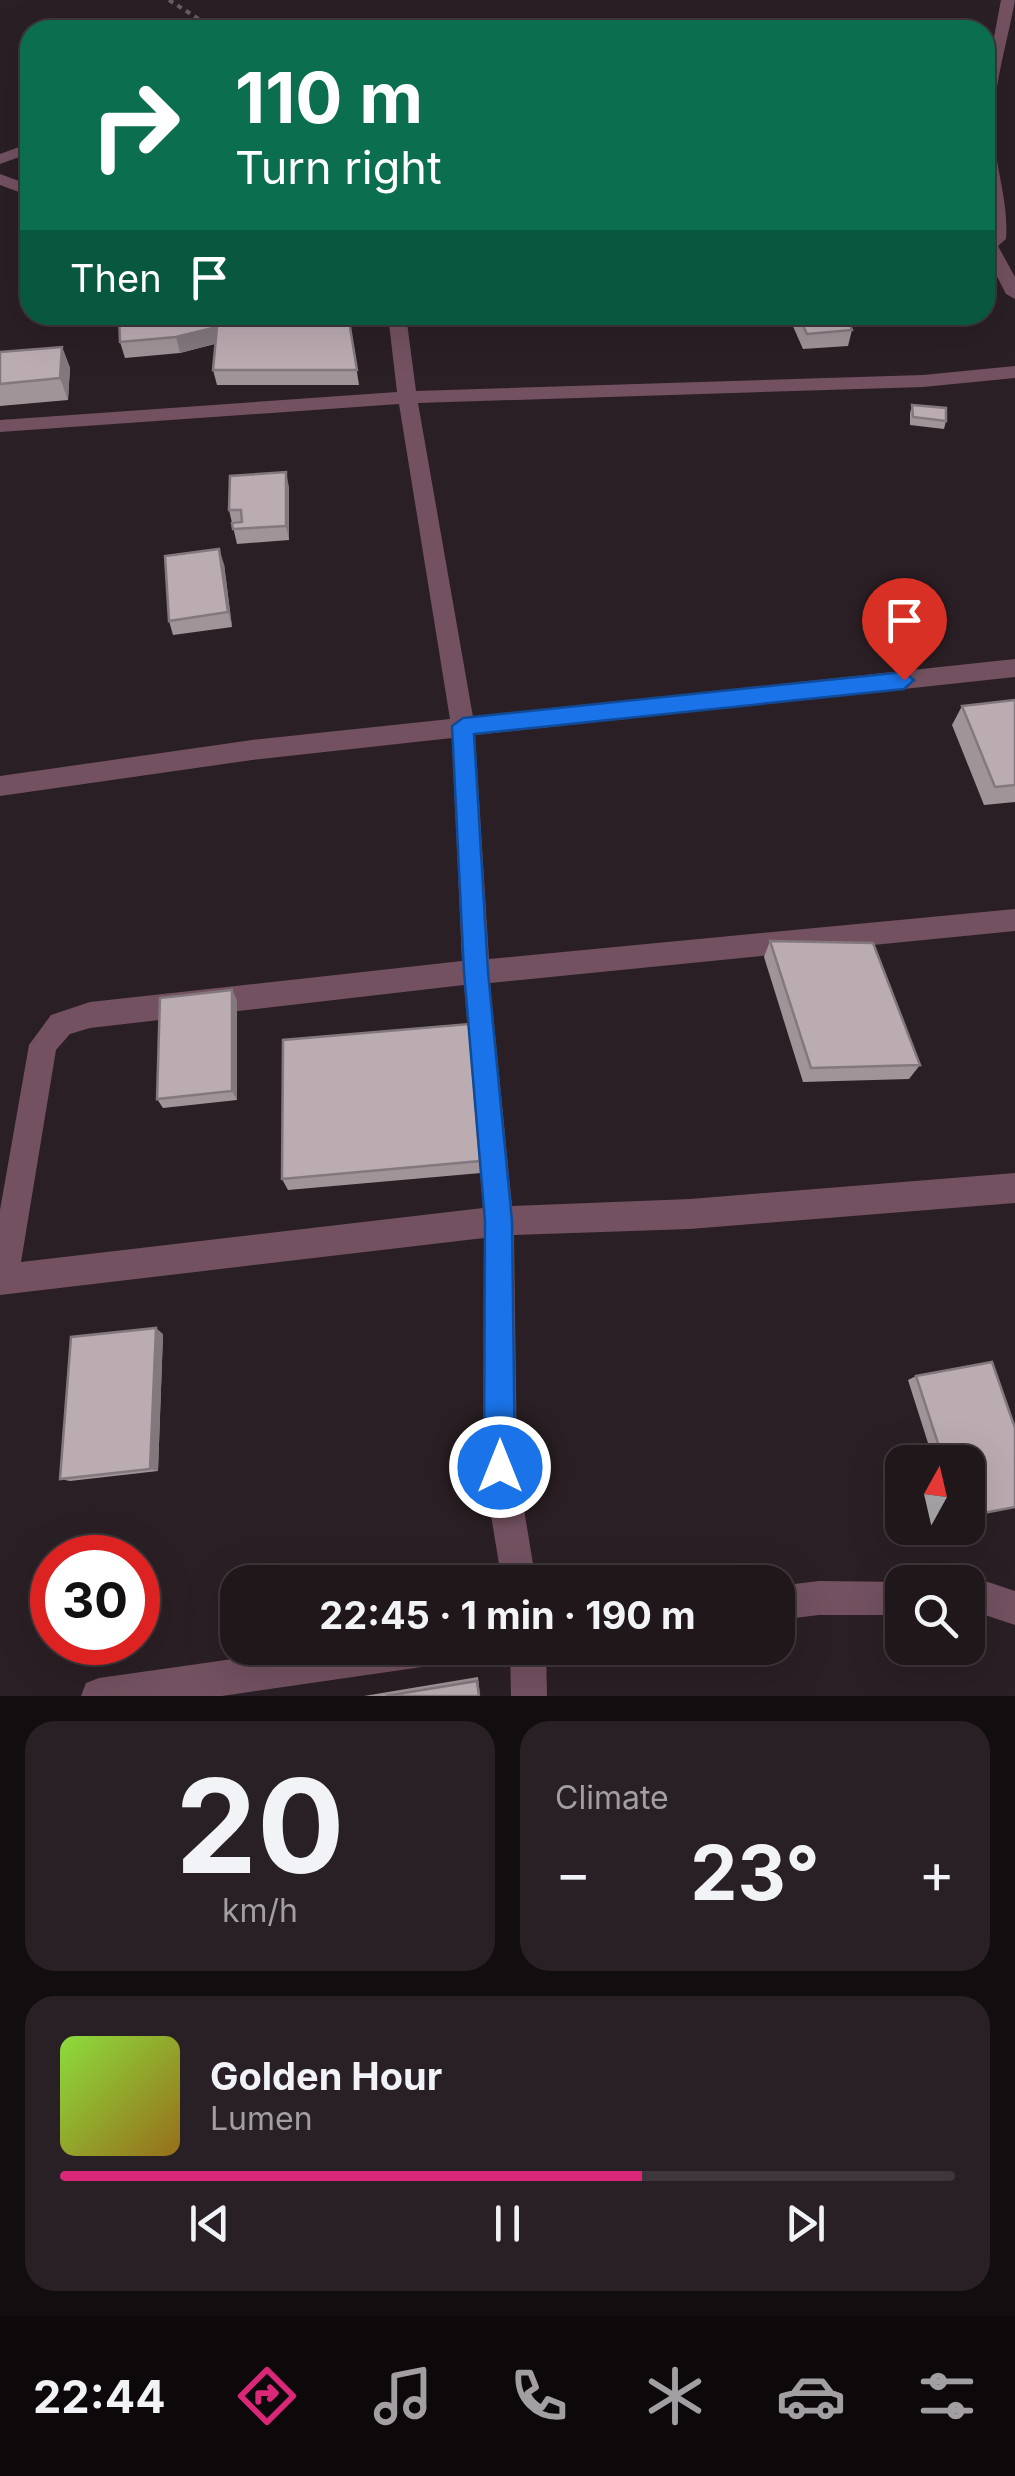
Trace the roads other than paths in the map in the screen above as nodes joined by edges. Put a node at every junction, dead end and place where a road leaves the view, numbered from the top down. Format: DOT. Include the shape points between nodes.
graph roads {
  1 [pos="1008,0"];
  2 [pos="995,46"];
  3 [pos="995,190"];
  4 [pos="995,240"];
  5 [pos="995,258"];
  6 [pos="1015,294"];
  7 [pos="398,325"];
  8 [pos="1015,372"];
  9 [pos="407,397"];
  10 [pos="0,426"];
  11 [pos="1015,668"];
  12 [pos="463,726"];
  13 [pos="0,786"];
  14 [pos="1015,920"];
  15 [pos="476,972"];
  16 [pos="1015,1188"];
  17 [pos="498,1221"];
  18 [pos="1,1280"];
  19 [pos="516,1565"];
  20 [pos="885,1598"];
  21 [pos="985,1599"];
  22 [pos="795,1601"];
  23 [pos="1015,1608"];
  24 [pos="312,1665"];
  25 [pos="529,1665"];
  26 [pos="99,1696"];
  27 [pos="530,1696"];
  1 -- 2 [label="street"];
  3 -- 4 [label="street"];
  5 -- 6 [label="street"];
  7 -- 9 [label="street"];
  8 -- 9 [label="street" via="923,381"];
  9 -- 10 [label="street"];
  9 -- 12 [label="street"];
  11 -- 12 [label="street"];
  12 -- 13 [label="street"];
  12 -- 15 [label="street"];
  14 -- 15 [label="street"];
  15 -- 17 [label="street"];
  15 -- 18 [label="street" via="90,1015 61,1024 43,1045"];
  16 -- 17 [label="street" via="690,1214"];
  17 -- 18 [label="street"];
  17 -- 19 [label="street" via="500,1467"];
  20 -- 22 [label="street"];
  21 -- 23 [label="street"];
  24 -- 26 [label="street"];
  25 -- 27 [label="street"];
}
